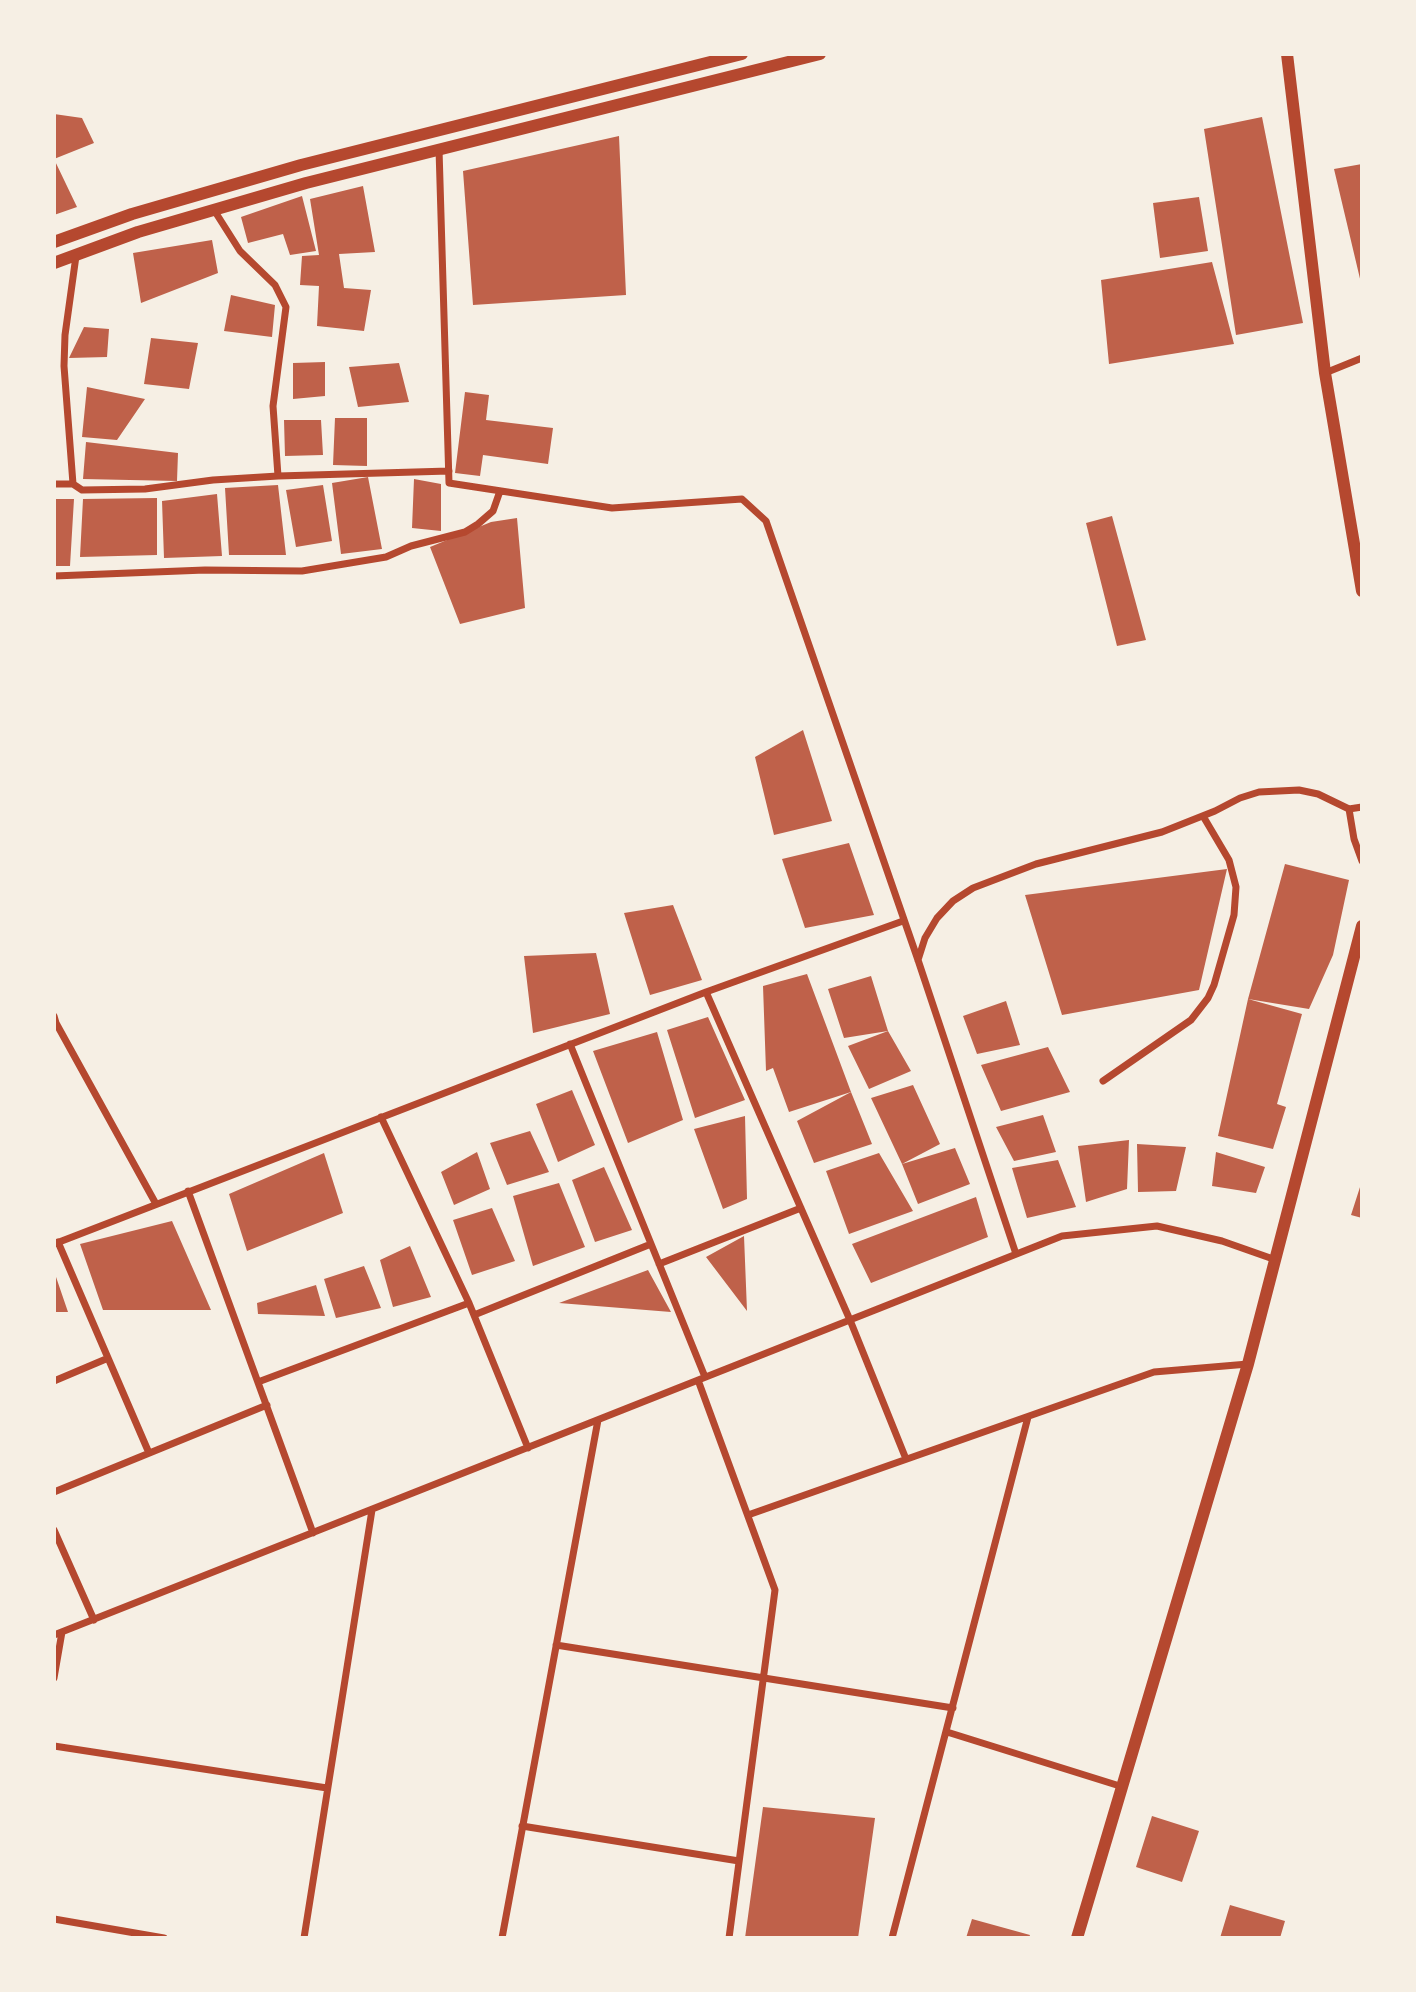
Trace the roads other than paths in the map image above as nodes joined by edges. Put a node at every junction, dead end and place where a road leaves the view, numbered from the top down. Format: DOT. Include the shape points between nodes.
graph roads {
  1 [pos="742,54"];
  2 [pos="820,54"];
  3 [pos="1287,54"];
  4 [pos="439,149"];
  5 [pos="214,210"];
  6 [pos="54,242"];
  7 [pos="76,254"];
  8 [pos="54,262"];
  9 [pos="1362,358"];
  10 [pos="1325,373"];
  11 [pos="449,471"];
  12 [pos="278,476"];
  13 [pos="54,484"];
  14 [pos="73,484"];
  15 [pos="500,491"];
  16 [pos="54,576"];
  17 [pos="1362,592"];
  18 [pos="1362,807"];
  19 [pos="1349,809"];
  20 [pos="1203,816"];
  21 [pos="1362,861"];
  22 [pos="903,921"];
  23 [pos="1362,926"];
  24 [pos="918,960"];
  25 [pos="706,992"];
  26 [pos="54,1016"];
  27 [pos="570,1044"];
  28 [pos="1103,1081"];
  29 [pos="381,1117"];
  30 [pos="188,1191"];
  31 [pos="156,1204"];
  32 [pos="801,1208"];
  33 [pos="56,1243"];
  34 [pos="651,1244"];
  35 [pos="1016,1254"];
  36 [pos="1276,1261"];
  37 [pos="659,1264"];
  38 [pos="469,1303"];
  39 [pos="474,1315"];
  40 [pos="850,1320"];
  41 [pos="106,1359"];
  42 [pos="1248,1364"];
  43 [pos="702,1379"];
  44 [pos="54,1381"];
  45 [pos="258,1382"];
  46 [pos="267,1405"];
  47 [pos="1028,1416"];
  48 [pos="598,1420"];
  49 [pos="528,1448"];
  50 [pos="149,1453"];
  51 [pos="906,1460"];
  52 [pos="54,1492"];
  53 [pos="372,1510"];
  54 [pos="748,1515"];
  55 [pos="54,1530"];
  56 [pos="313,1533"];
  57 [pos="94,1620"];
  58 [pos="58,1634"];
  59 [pos="556,1645"];
  60 [pos="54,1678"];
  61 [pos="763,1678"];
  62 [pos="953,1708"];
  63 [pos="947,1732"];
  64 [pos="54,1746"];
  65 [pos="1123,1787"];
  66 [pos="327,1788"];
  67 [pos="522,1826"];
  68 [pos="739,1861"];
  69 [pos="54,1919"];
  70 [pos="164,1938"];
  71 [pos="303,1938"];
  72 [pos="502,1938"];
  73 [pos="729,1938"];
  74 [pos="892,1938"];
  75 [pos="1077,1938"];
  1 -- 6 [label="street" via="301,165 132,214"];
  2 -- 4 [label="street"];
  3 -- 10 [label="street"];
  4 -- 5 [label="street"];
  4 -- 11 [label="street"];
  5 -- 7 [label="street"];
  5 -- 12 [label="street" via="240,251 275,285 286,307 273,406"];
  7 -- 8 [label="street"];
  7 -- 14 [label="street" via="64,366"];
  9 -- 10 [label="street"];
  10 -- 17 [label="street"];
  11 -- 12 [label="street"];
  11 -- 15 [label="street" via="449,483"];
  12 -- 14 [label="street" via="145,489 82,490"];
  13 -- 14 [label="street"];
  15 -- 16 [label="street" via="493,510 465,532 386,557 302,571"];
  15 -- 22 [label="street" via="612,508 743,499 766,521"];
  18 -- 19 [label="street"];
  19 -- 20 [label="street" via="1318,794 1279,789 1240,798"];
  19 -- 21 [label="street"];
  20 -- 24 [label="street" via="1162,832 1036,864 973,888 937,918"];
  20 -- 28 [label="street" via="1228,860 1236,887 1234,915 1214,985 1191,1020"];
  22 -- 24 [label="street"];
  22 -- 25 [label="street"];
  23 -- 36 [label="street"];
  24 -- 35 [label="street"];
  25 -- 27 [label="street"];
  25 -- 32 [label="street"];
  26 -- 31 [label="street"];
  27 -- 29 [label="street"];
  27 -- 34 [label="street"];
  29 -- 30 [label="street"];
  29 -- 38 [label="street"];
  30 -- 31 [label="street"];
  30 -- 45 [label="street"];
  31 -- 33 [label="street"];
  32 -- 37 [label="street"];
  32 -- 40 [label="street"];
  33 -- 41 [label="street"];
  34 -- 37 [label="street"];
  34 -- 39 [label="street"];
  35 -- 36 [label="street" via="1062,1236 1157,1226 1222,1241"];
  35 -- 40 [label="street"];
  36 -- 42 [label="street"];
  37 -- 43 [label="street"];
  38 -- 39 [label="street"];
  38 -- 45 [label="street"];
  39 -- 49 [label="street"];
  40 -- 43 [label="street"];
  40 -- 51 [label="street"];
  41 -- 44 [label="street"];
  41 -- 50 [label="street"];
  42 -- 47 [label="street" via="1154,1372"];
  42 -- 65 [label="street"];
  43 -- 48 [label="street"];
  43 -- 54 [label="street"];
  45 -- 46 [label="street"];
  46 -- 50 [label="street"];
  46 -- 56 [label="street"];
  47 -- 51 [label="street"];
  47 -- 62 [label="street"];
  48 -- 49 [label="street"];
  48 -- 59 [label="street"];
  49 -- 53 [label="street"];
  50 -- 52 [label="street"];
  51 -- 54 [label="street"];
  53 -- 56 [label="street"];
  53 -- 66 [label="street"];
  54 -- 61 [label="street" via="775,1590"];
  55 -- 57 [label="street"];
  56 -- 57 [label="street"];
  57 -- 58 [label="street"];
  58 -- 60 [label="street"];
  59 -- 61 [label="street"];
  59 -- 67 [label="street"];
  61 -- 62 [label="street"];
  61 -- 68 [label="street"];
  62 -- 63 [label="street"];
  63 -- 65 [label="street"];
  63 -- 74 [label="street"];
  64 -- 66 [label="street"];
  65 -- 75 [label="street"];
  66 -- 71 [label="street"];
  67 -- 68 [label="street"];
  67 -- 72 [label="street"];
  68 -- 73 [label="street"];
  69 -- 70 [label="street"];
}
